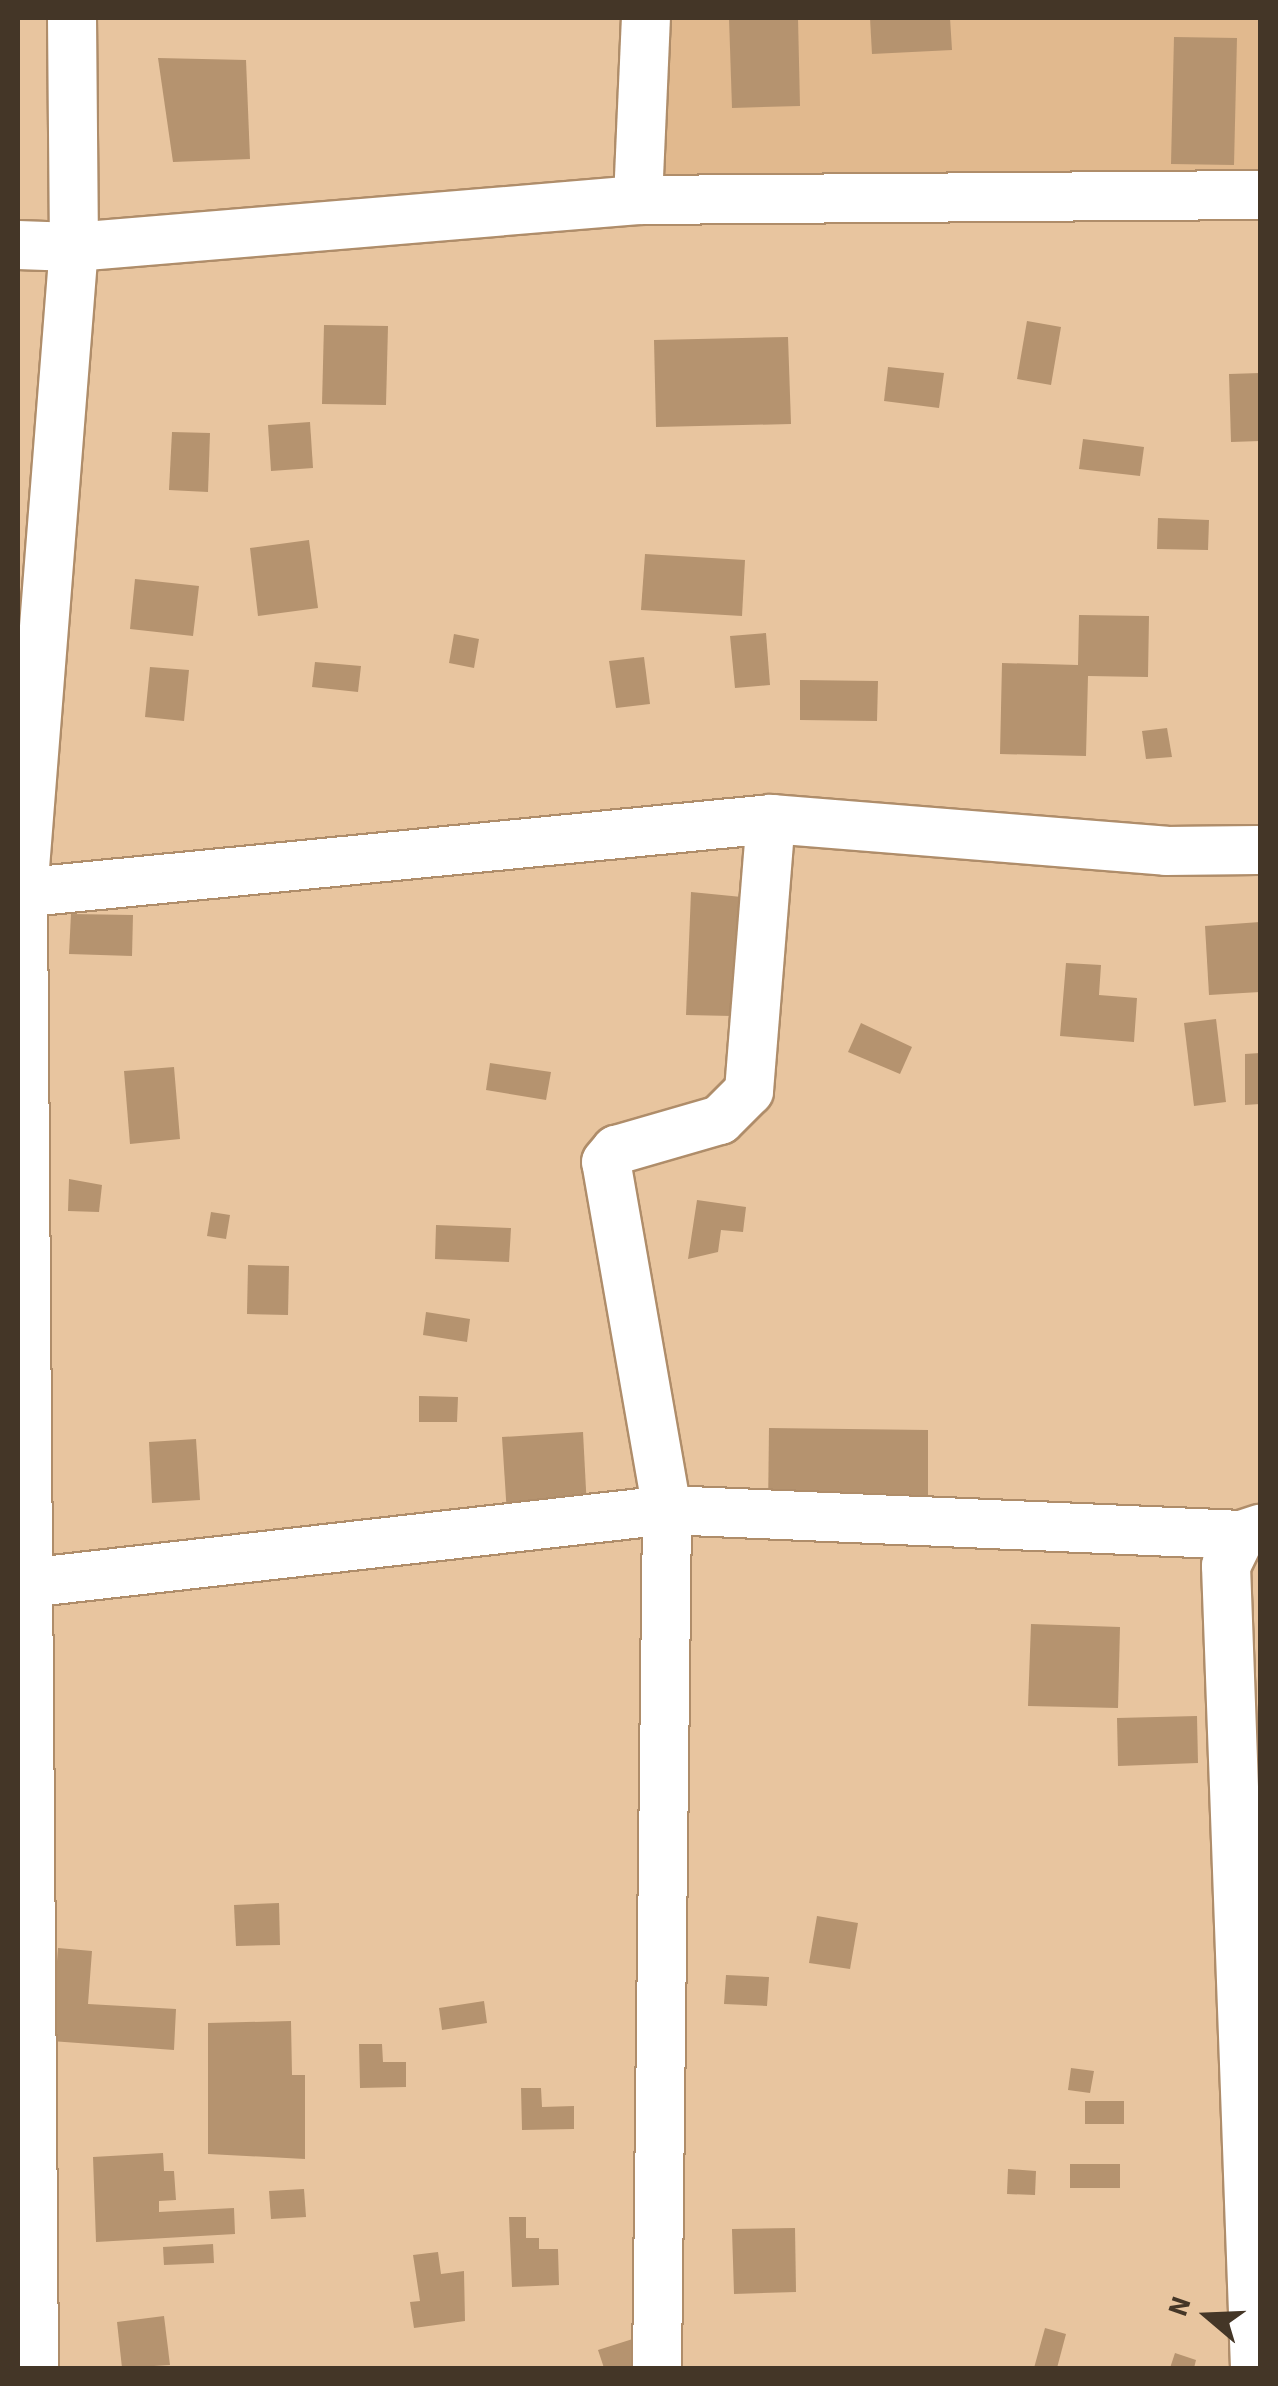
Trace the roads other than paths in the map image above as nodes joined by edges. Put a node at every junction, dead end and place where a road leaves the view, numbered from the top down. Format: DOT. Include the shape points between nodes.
graph roads {
  1 [pos="72,18"];
  2 [pos="646,18"];
  3 [pos="1260,195"];
  4 [pos="638,200"];
  5 [pos="18,245"];
  6 [pos="74,247"];
  7 [pos="771,819"];
  8 [pos="1260,850"];
  9 [pos="20,893"];
  10 [pos="667,1510"];
  11 [pos="1251,1532"];
  12 [pos="24,1585"];
  13 [pos="34,2368"];
  14 [pos="657,2368"];
  15 [pos="1255,2368"];
  1 -- 6 [label="street"];
  2 -- 4 [label="street"];
  3 -- 4 [label="street"];
  4 -- 6 [label="street"];
  5 -- 6 [label="street"];
  6 -- 9 [label="street"];
  7 -- 8 [label="street" via="1166,851"];
  7 -- 9 [label="street"];
  7 -- 10 [label="street" via="749,1091 737,1110 616,1150 606,1162"];
  9 -- 12 [label="street"];
  10 -- 11 [label="street"];
  10 -- 12 [label="street"];
  10 -- 14 [label="street"];
  11 -- 15 [label="street" via="1226,1566"];
  12 -- 13 [label="street"];
}
